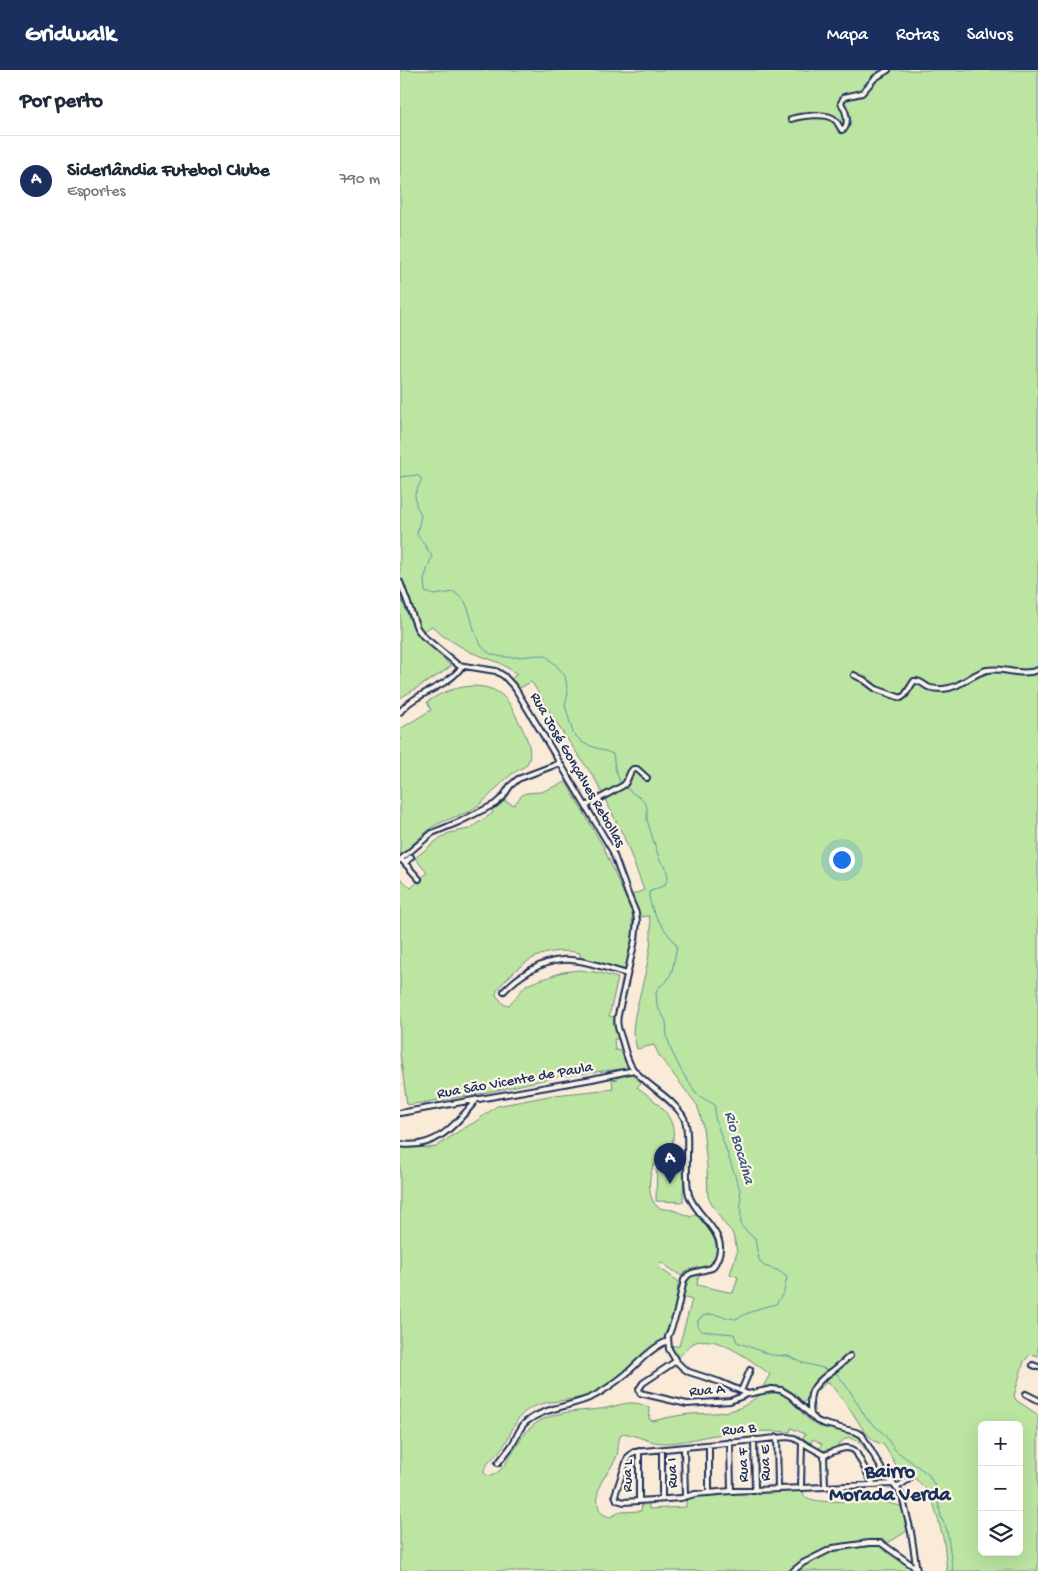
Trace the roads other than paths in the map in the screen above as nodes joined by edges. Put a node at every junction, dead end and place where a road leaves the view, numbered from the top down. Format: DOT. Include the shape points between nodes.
graph roads {
  1 [pos="888,70"];
  2 [pos="791,119"];
  3 [pos="400,582"];
  4 [pos="462,666"];
  5 [pos="1038,670"];
  6 [pos="854,675"];
  7 [pos="400,712"];
  8 [pos="560,764"];
  9 [pos="647,778"];
  10 [pos="586,806"];
  11 [pos="411,857"];
  12 [pos="400,860"];
  13 [pos="405,863"];
  14 [pos="419,879"];
  15 [pos="627,974"];
  16 [pos="504,991"];
  17 [pos="634,1070"];
  18 [pos="477,1099"];
  19 [pos="400,1113"];
  20 [pos="400,1144"];
  21 [pos="668,1341"];
  22 [pos="850,1356"];
  23 [pos="676,1361"];
  24 [pos="1033,1365"];
  25 [pos="666,1366"];
  26 [pos="1038,1367"];
  27 [pos="685,1370"];
  28 [pos="750,1370"];
  29 [pos="736,1389"];
  30 [pos="741,1391"];
  31 [pos="748,1394"];
  32 [pos="1026,1394"];
  33 [pos="735,1398"];
  34 [pos="1038,1400"];
  35 [pos="810,1415"];
  36 [pos="777,1437"];
  37 [pos="754,1439"];
  38 [pos="730,1442"];
  39 [pos="802,1442"];
  40 [pos="709,1444"];
  41 [pos="684,1448"];
  42 [pos="662,1450"];
  43 [pos="639,1451"];
  44 [pos="824,1455"];
  45 [pos="498,1463"];
  46 [pos="909,1479"];
  47 [pos="873,1484"];
  48 [pos="824,1486"];
  49 [pos="895,1486"];
  50 [pos="802,1487"];
  51 [pos="778,1488"];
  52 [pos="755,1490"];
  53 [pos="731,1491"];
  54 [pos="709,1493"];
  55 [pos="685,1497"];
  56 [pos="662,1499"];
  57 [pos="639,1500"];
  58 [pos="916,1570"];
  59 [pos="793,1571"];
  1 -- 2 [label="street" via="862,92 844,97 841,103 847,121 842,130 828,116"];
  3 -- 4 [label="street, Rua José Gonçalves Rebollas" via="418,630 454,663"];
  4 -- 7 [label="street"];
  4 -- 8 [label="street, Rua José Gonçalves Rebollas" via="493,670 508,679"];
  5 -- 6 [label="street" via="1022,673 987,670 945,689 932,688 916,680 901,698 876,689"];
  8 -- 10 [label="street, Rua José Gonçalves Rebollas"];
  8 -- 12 [label="street" via="518,779 495,804 439,829"];
  9 -- 10 [label="street" via="633,768 624,785"];
  10 -- 15 [label="street, Rua José Gonçalves Rebollas" via="612,850 637,916"];
  11 -- 13 [label="street"];
  12 -- 13 [label="street"];
  13 -- 14 [label="street"];
  15 -- 16 [label="street" via="563,959 514,980"];
  15 -- 17 [label="street, Rua José Gonçalves Rebollas" via="617,1024"];
  17 -- 18 [label="street, Rua São Vicente de Paula"];
  17 -- 21 [label="street, Rua José Gonçalves Rebollas" via="684,1118 689,1194 715,1231 718,1241 718,1257 712,1268 685,1278"];
  18 -- 19 [label="street, Rua São Vicente de Paula"];
  18 -- 20 [label="street" via="462,1117 433,1141"];
  21 -- 23 [label="street"];
  21 -- 45 [label="street" via="595,1395 543,1411 530,1419 521,1427"];
  22 -- 35 [label="street" via="812,1390"];
  23 -- 25 [label="street"];
  23 -- 27 [label="street"];
  24 -- 26 [label="street"];
  25 -- 27 [label="street"];
  25 -- 33 [label="street, Rua A" via="643,1383 639,1390 687,1404"];
  27 -- 29 [label="street"];
  28 -- 30 [label="street"];
  29 -- 30 [label="street"];
  29 -- 33 [label="street" via="738,1394"];
  30 -- 31 [label="street"];
  31 -- 33 [label="street, Rua A"];
  31 -- 35 [label="street" via="781,1390"];
  32 -- 34 [label="street"];
  35 -- 49 [label="street" via="822,1424 862,1435 882,1471"];
  36 -- 37 [label="street, Rua B"];
  36 -- 39 [label="street, Rua B" via="790,1437"];
  36 -- 51 [label="street, Rua E"];
  37 -- 38 [label="street, Rua B"];
  37 -- 52 [label="street, Rua F"];
  38 -- 40 [label="street, Rua B"];
  38 -- 53 [label="street"];
  39 -- 44 [label="street, Rua B"];
  39 -- 50 [label="street"];
  40 -- 41 [label="street, Rua B"];
  40 -- 54 [label="street"];
  41 -- 42 [label="street, Rua B"];
  41 -- 55 [label="street, Rua I"];
  42 -- 43 [label="street, Rua B"];
  42 -- 56 [label="street"];
  43 -- 57 [label="street, Rua L"];
  43 -- 57 [label="street" via="628,1458 615,1491 616,1499 622,1502"];
  44 -- 47 [label="street" via="853,1448"];
  44 -- 48 [label="street"];
  46 -- 49 [label="street"];
  47 -- 48 [label="street"];
  47 -- 49 [label="street"];
  48 -- 50 [label="street"];
  49 -- 58 [label="street" via="907,1512"];
  50 -- 51 [label="street"];
  51 -- 52 [label="street"];
  52 -- 53 [label="street"];
  53 -- 54 [label="street"];
  54 -- 55 [label="street"];
  55 -- 56 [label="street"];
  56 -- 57 [label="street"];
  58 -- 59 [label="street" via="878,1543 862,1543 833,1548"];
}
